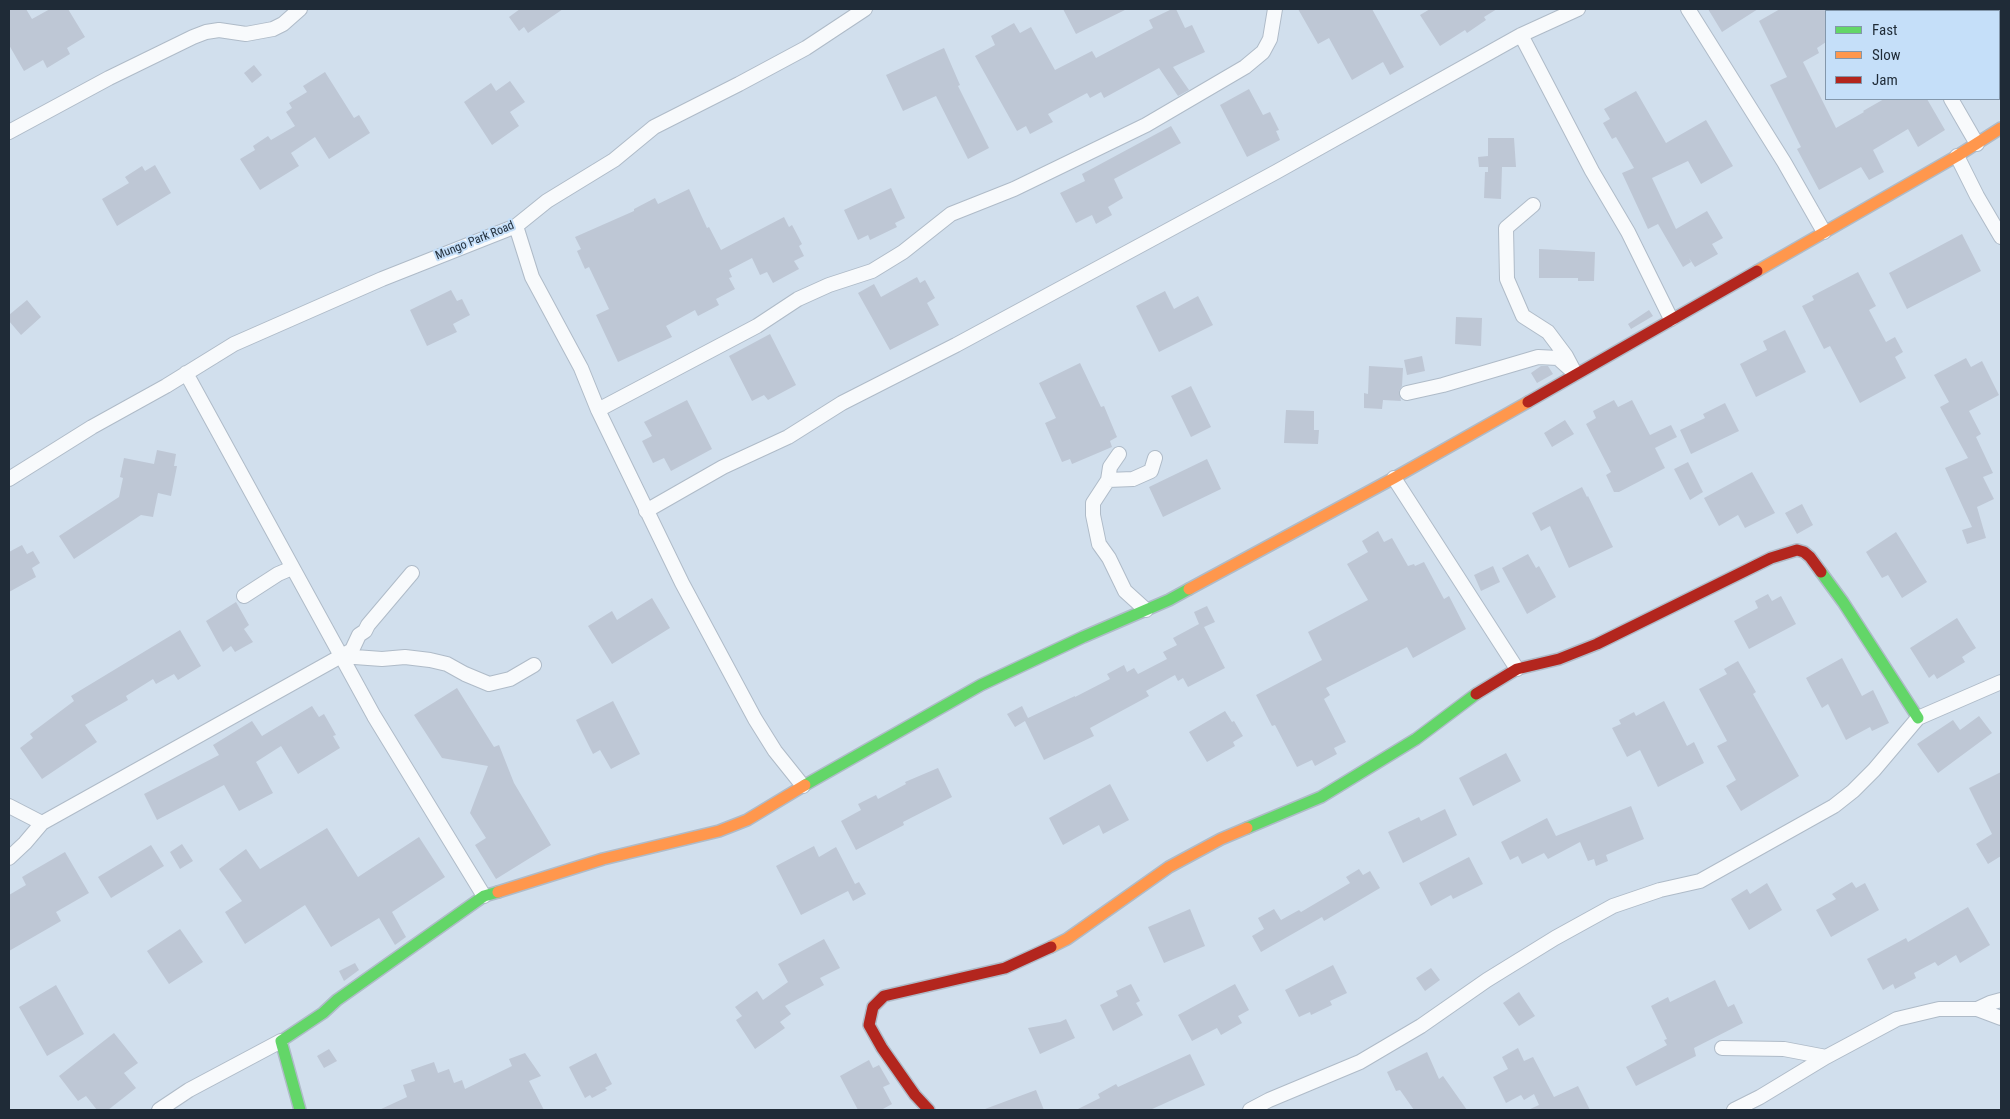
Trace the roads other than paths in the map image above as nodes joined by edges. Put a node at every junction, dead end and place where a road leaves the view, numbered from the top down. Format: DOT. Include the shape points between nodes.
graph roads {
  1 [pos="300,9"];
  2 [pos="864,9"];
  3 [pos="1275,9"];
  4 [pos="1578,9"];
  5 [pos="1688,9"];
  6 [pos="1521,35"];
  7 [pos="1952,100"];
  8 [pos="2001,128"];
  9 [pos="9,132"];
  10 [pos="1977,144"];
  11 [pos="1957,156"];
  12 [pos="1532,205"];
  13 [pos="516,226"];
  14 [pos="1824,232"];
  15 [pos="2001,237"];
  16 [pos="1671,319"];
  17 [pos="1574,373"];
  18 [pos="186,374"];
  19 [pos="1407,393"];
  20 [pos="598,410"];
  21 [pos="1119,454"];
  22 [pos="1156,458"];
  23 [pos="1394,478"];
  24 [pos="9,479"];
  25 [pos="1108,480"];
  26 [pos="646,511"];
  27 [pos="292,568"];
  28 [pos="412,574"];
  29 [pos="244,596"];
  30 [pos="1146,610"];
  31 [pos="340,656"];
  32 [pos="534,665"];
  33 [pos="1517,669"];
  34 [pos="2001,682"];
  35 [pos="1918,718"];
  36 [pos="802,786"];
  37 [pos="9,806"];
  38 [pos="42,823"];
  39 [pos="9,858"];
  40 [pos="484,896"];
  41 [pos="2001,1000"];
  42 [pos="1977,1009"];
  43 [pos="2001,1018"];
  44 [pos="281,1040"];
  45 [pos="1722,1048"];
  46 [pos="1826,1057"];
  47 [pos="159,1110"];
  48 [pos="300,1110"];
  49 [pos="929,1110"];
  50 [pos="1250,1110"];
  51 [pos="1734,1110"];
  1 -- 9 [label="street" via="273,29 246,34 219,30 193,37"];
  2 -- 13 [label="street, Mungo Park Road" via="806,48 654,127 614,160 547,201"];
  3 -- 20 [label="street" via="1270,39 1263,52 1245,67 1146,125 1014,189 951,214 903,252 872,271 829,285 798,300 757,326"];
  4 -- 6 [label="street"];
  5 -- 14 [label="street"];
  6 -- 16 [label="street" via="1592,171 1628,232"];
  6 -- 26 [label="street" via="1276,172"];
  7 -- 10 [label="street"];
  8 -- 10 [label="street"];
  10 -- 11 [label="street"];
  11 -- 14 [label="street"];
  11 -- 15 [label="street"];
  12 -- 17 [label="street" via="1506,228 1506,279 1523,316 1548,332"];
  13 -- 18 [label="street, Mungo Park Road" via="382,279 234,344"];
  13 -- 20 [label="street" via="532,277 581,368"];
  14 -- 16 [label="street"];
  16 -- 17 [label="street"];
  17 -- 19 [label="street" via="1558,358 1538,357"];
  17 -- 23 [label="street"];
  18 -- 24 [label="street, Mungo Park Road"];
  18 -- 27 [label="street"];
  20 -- 26 [label="street"];
  21 -- 25 [label="street" via="1110,467"];
  22 -- 25 [label="street" via="1152,471 1133,479"];
  23 -- 30 [label="street"];
  23 -- 33 [label="street"];
  25 -- 30 [label="street" via="1093,503 1099,544 1125,591"];
  26 -- 36 [label="street" via="755,719"];
  27 -- 29 [label="street"];
  27 -- 31 [label="street"];
  28 -- 31 [label="street" via="359,635 352,650"];
  30 -- 36 [label="street" via="981,685"];
  31 -- 32 [label="street" via="430,660 447,664 489,684 510,679"];
  31 -- 38 [label="street"];
  31 -- 40 [label="street"];
  33 -- 35 [label="street" via="1558,659 1597,644 1770,558 1797,550 1810,557 1843,602"];
  33 -- 49 [label="street" via="1362,773 1321,797 1221,840 1169,867 1067,939 1005,968 884,996 873,1007 869,1025 915,1095"];
  34 -- 35 [label="street"];
  35 -- 50 [label="street" via="1874,770 1834,806 1700,881 1612,906 1487,980 1421,1026 1360,1062"];
  36 -- 40 [label="street" via="747,820 719,831 604,859"];
  37 -- 38 [label="street"];
  38 -- 39 [label="street"];
  40 -- 44 [label="street" via="337,1000 323,1014"];
  41 -- 42 [label="street"];
  42 -- 43 [label="street"];
  42 -- 46 [label="street" via="1939,1009 1896,1019"];
  44 -- 47 [label="street"];
  44 -- 48 [label="street"];
  45 -- 46 [label="street" via="1784,1049"];
  46 -- 51 [label="street"];
}
